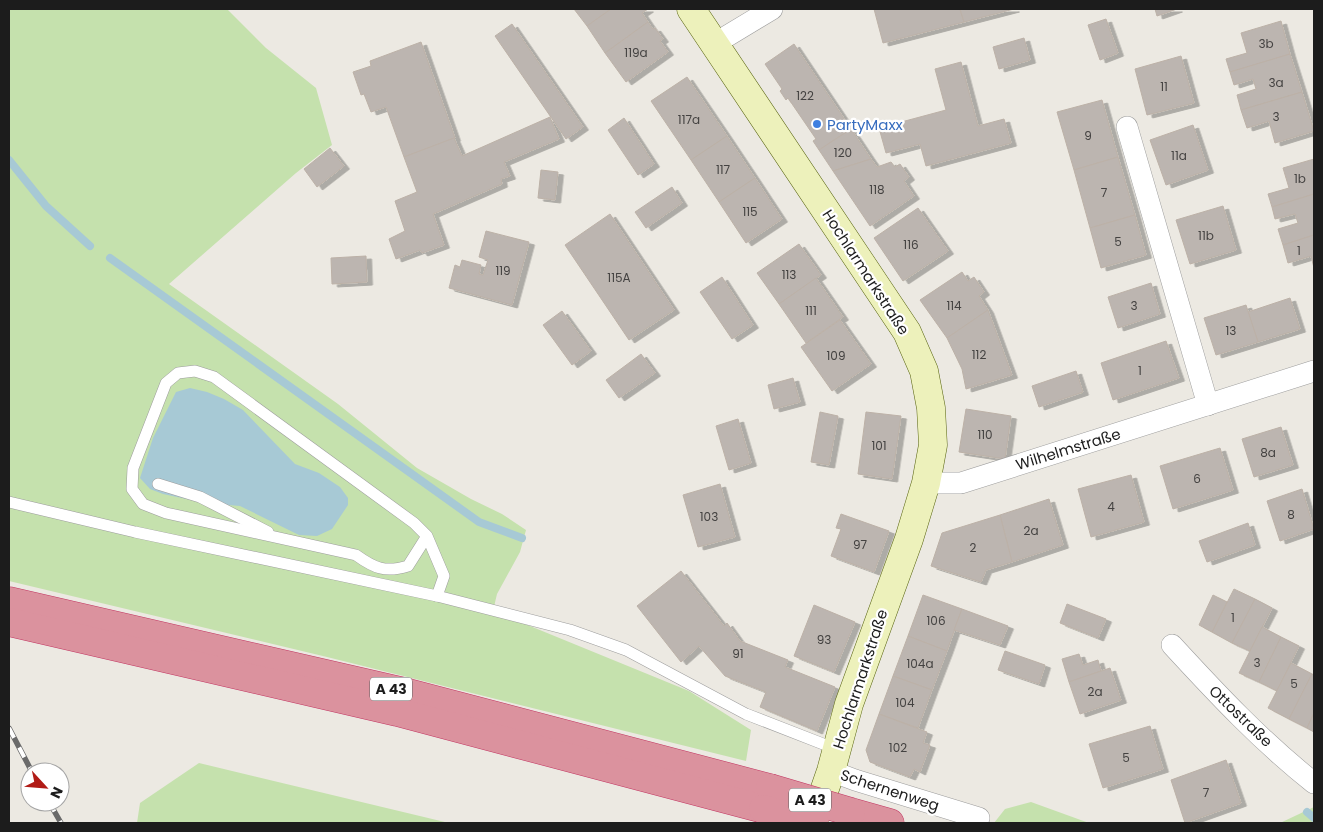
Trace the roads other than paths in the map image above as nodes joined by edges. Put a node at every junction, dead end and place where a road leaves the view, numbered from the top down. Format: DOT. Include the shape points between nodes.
graph roads {
  1 [pos="691,9"];
  2 [pos="772,9"];
  3 [pos="714,44"];
  4 [pos="1127,127"];
  5 [pos="1314,371"];
  6 [pos="1208,405"];
  7 [pos="926,483"];
  8 [pos="158,484"];
  9 [pos="9,502"];
  10 [pos="427,536"];
  11 [pos="283,539"];
  12 [pos="437,596"];
  13 [pos="9,601"];
  14 [pos="9,622"];
  15 [pos="1172,645"];
  16 [pos="834,760"];
  17 [pos="1314,783"];
  18 [pos="767,798"];
  19 [pos="979,818"];
  20 [pos="814,823"];
  21 [pos="890,823"];
  1 -- 3 [label="street, Hochlarmarkstraße"];
  2 -- 3 [label="street"];
  3 -- 7 [label="street, Hochlarmarkstraße" via="907,332 924,371 931,408 933,444"];
  4 -- 6 [label="street"];
  5 -- 6 [label="street, Wilhelmstraße"];
  6 -- 7 [label="street, Wilhelmstraße" via="961,482"];
  7 -- 16 [label="street, Hochlarmarkstraße" via="849,704"];
  8 -- 11 [label="lane" via="200,497"];
  9 -- 12 [label="lane"];
  10 -- 11 [label="lane" via="408,566 393,570 370,565 356,555"];
  10 -- 11 [label="lane" via="414,523 214,377 195,371 178,373 166,383 133,468 132,489 144,504 166,513"];
  10 -- 12 [label="lane" via="444,576"];
  12 -- 16 [label="lane" via="570,630 626,650"];
  13 -- 18 [label="highway, A 43" via="409,693"];
  14 -- 18 [label="highway, A 43"];
  15 -- 17 [label="street, Ottostraße" via="1230,708"];
  16 -- 19 [label="street, Schernenweg" via="855,780"];
  16 -- 20 [label="street, Hochlarmarkstraße"];
  18 -- 20 [label="highway, A 43, bridge"];
  18 -- 21 [label="highway, A 43, bridge" via="851,812"];
}
